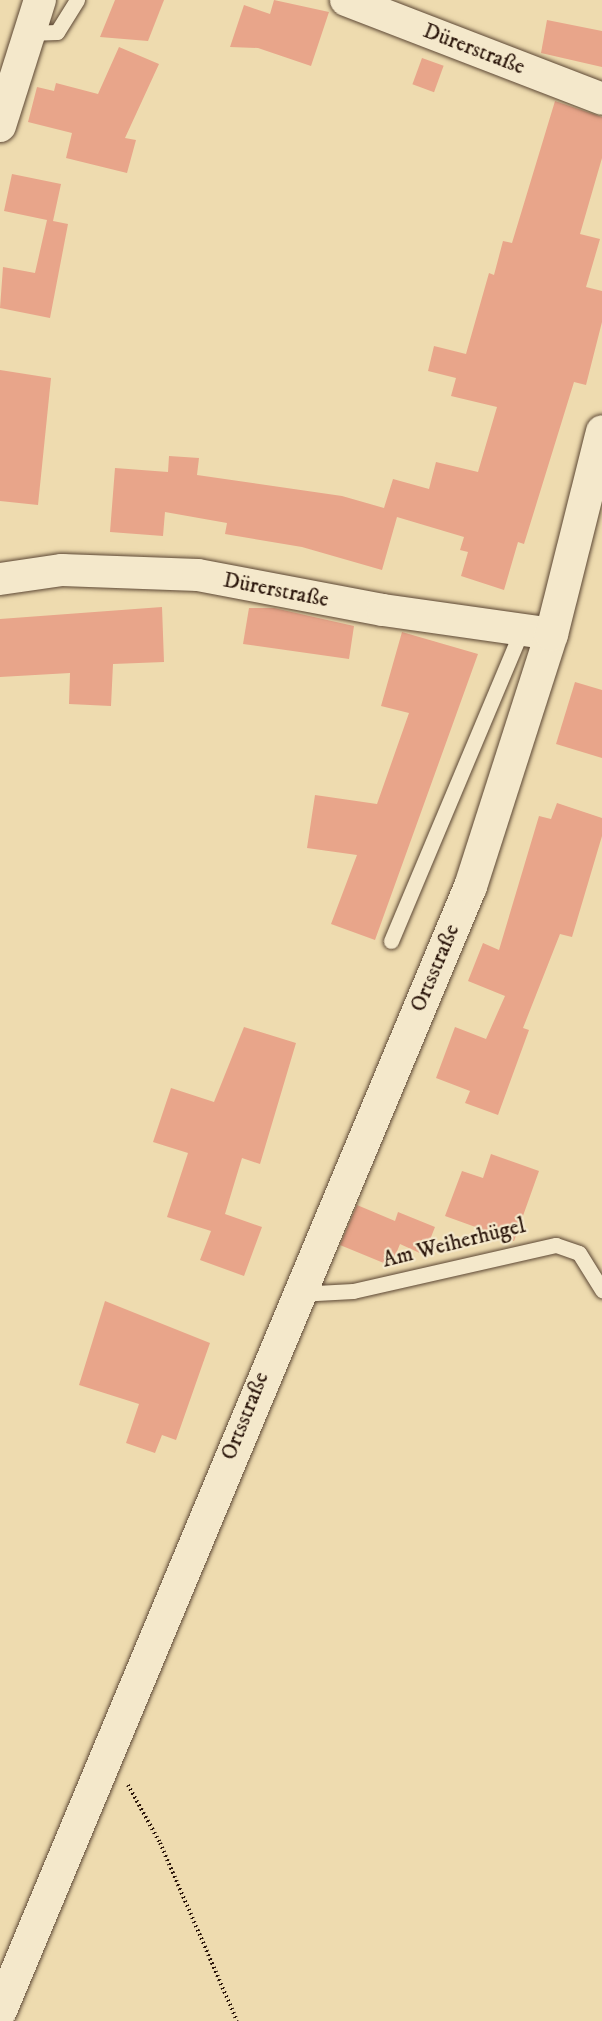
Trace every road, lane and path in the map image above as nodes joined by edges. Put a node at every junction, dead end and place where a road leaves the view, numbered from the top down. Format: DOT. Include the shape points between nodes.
graph roads {
  1 [pos="40,0"];
  2 [pos="77,0"];
  3 [pos="346,0"];
  4 [pos="28,33"];
  5 [pos="602,99"];
  6 [pos="0,126"];
  7 [pos="602,431"];
  8 [pos="0,579"];
  9 [pos="537,632"];
  10 [pos="391,940"];
  11 [pos="602,1290"];
  12 [pos="295,1294"];
  13 [pos="105,1749"];
  14 [pos="0,2010"];
  15 [pos="237,2021"];
  1 -- 4 [label="street"];
  2 -- 4 [label="lane" via="57,32"];
  3 -- 5 [label="street, Dürerstraße"];
  4 -- 6 [label="street"];
  7 -- 9 [label="street, Ortsstraße"];
  8 -- 9 [label="street, Dürerstraße" via="62,570 198,575"];
  9 -- 10 [label="lane, Ortsstraße"];
  9 -- 12 [label="street, Ortsstraße" via="470,886"];
  11 -- 12 [label="lane, Am Weiherhügel" via="579,1253 556,1245 352,1291"];
  12 -- 13 [label="street, Ortsstraße"];
  13 -- 14 [label="street, Ortsstraße"];
  13 -- 15 [label="path" via="160,1843"];
}
